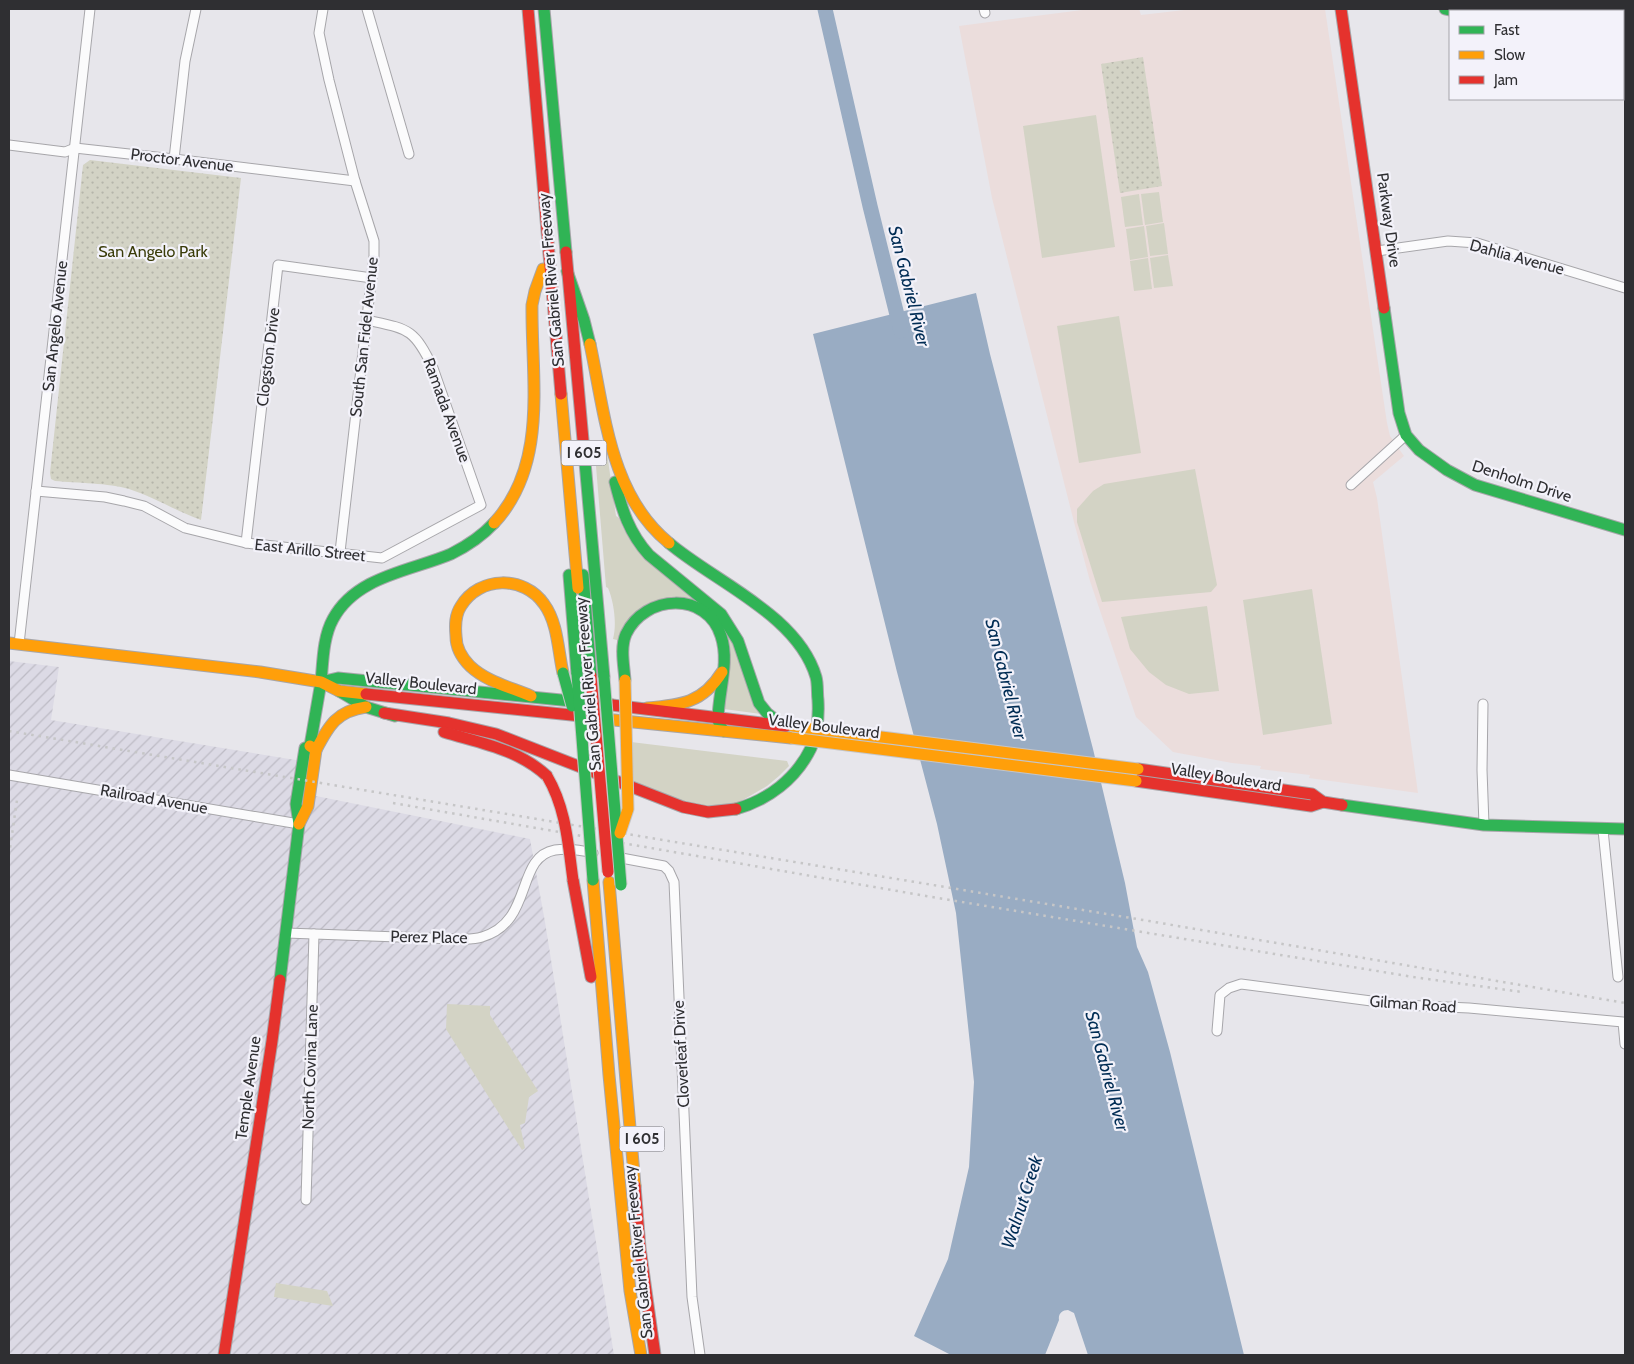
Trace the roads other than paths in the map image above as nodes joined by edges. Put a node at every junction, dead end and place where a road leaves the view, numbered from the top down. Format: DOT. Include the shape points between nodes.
graph roads {
  1 [pos="90,9"];
  2 [pos="196,9"];
  3 [pos="323,9"];
  4 [pos="367,9"];
  5 [pos="520,9"];
  6 [pos="528,9"];
  7 [pos="534,9"];
  8 [pos="544,9"];
  9 [pos="1341,9"];
  10 [pos="9,145"];
  11 [pos="75,148"];
  12 [pos="409,154"];
  13 [pos="174,159"];
  14 [pos="355,181"];
  15 [pos="551,226"];
  16 [pos="1377,251"];
  17 [pos="543,269"];
  18 [pos="567,271"];
  19 [pos="372,278"];
  20 [pos="1625,288"];
  21 [pos="367,320"];
  22 [pos="606,426"];
  23 [pos="1406,434"];
  24 [pos="1351,485"];
  25 [pos="36,491"];
  26 [pos="481,505"];
  27 [pos="1625,530"];
  28 [pos="246,543"];
  29 [pos="340,552"];
  30 [pos="14,643"];
  31 [pos="723,669"];
  32 [pos="585,675"];
  33 [pos="321,682"];
  34 [pos="339,691"];
  35 [pos="531,696"];
  36 [pos="1483,704"];
  37 [pos="366,707"];
  38 [pos="647,708"];
  39 [pos="384,713"];
  40 [pos="718,717"];
  41 [pos="787,726"];
  42 [pos="724,731"];
  43 [pos="313,748"];
  44 [pos="584,750"];
  45 [pos="9,775"];
  46 [pos="1323,802"];
  47 [pos="299,824"];
  48 [pos="1484,825"];
  49 [pos="1603,830"];
  50 [pos="1625,830"];
  51 [pos="618,840"];
  52 [pos="555,850"];
  53 [pos="602,881"];
  54 [pos="622,889"];
  55 [pos="625,930"];
  56 [pos="286,933"];
  57 [pos="314,934"];
  58 [pos="1618,977"];
  59 [pos="1218,1031"];
  60 [pos="1625,1044"];
  61 [pos="609,1075"];
  62 [pos="306,1200"];
  63 [pos="648,1200"];
  64 [pos="653,1258"];
  65 [pos="224,1355"];
  66 [pos="641,1355"];
  67 [pos="649,1355"];
  68 [pos="655,1355"];
  69 [pos="666,1355"];
  70 [pos="700,1355"];
  1 -- 11 [label="street, San Angelo Avenue"];
  2 -- 13 [label="street"];
  3 -- 14 [label="street, South San Fidel Avenue" via="319,33"];
  4 -- 12 [label="street"];
  5 -- 15 [label="main road, San Gabriel River Freeway / I 605"];
  6 -- 15 [label="main road"];
  7 -- 15 [label="main road"];
  8 -- 15 [label="main road, San Gabriel River Freeway / I 605"];
  9 -- 16 [label="main road, Parkway Drive"];
  10 -- 11 [label="street, Proctor Avenue" via="65,152"];
  11 -- 13 [label="street, Proctor Avenue"];
  11 -- 25 [label="street, San Angelo Avenue"];
  13 -- 14 [label="street, Proctor Avenue"];
  14 -- 19 [label="street, South San Fidel Avenue" via="374,241"];
  15 -- 17 [label="main road, San Gabriel River Freeway / I 605"];
  15 -- 18 [label="main road, San Gabriel River Freeway / I 605"];
  15 -- 32 [label="main road"];
  16 -- 20 [label="street, Dahlia Avenue" via="1448,241 1477,243"];
  16 -- 23 [label="main road, Parkway Drive" via="1399,412"];
  17 -- 32 [label="main road, San Gabriel River Freeway / I 605"];
  17 -- 33 [label="main road, Temple Avenue" via="532,303 532,441 527,468 517,492 494,524 465,546 366,586 347,599 330,626"];
  18 -- 22 [label="main road" via="588,333"];
  18 -- 51 [label="main road, San Gabriel River Freeway / I 605, bridge"];
  19 -- 21 [label="street, South San Fidel Avenue"];
  19 -- 28 [label="street, Clogston Drive" via="278,265"];
  21 -- 26 [label="street, Ramada Avenue" via="406,330 423,346"];
  21 -- 29 [label="street, South San Fidel Avenue"];
  22 -- 39 [label="main road" via="622,482 646,523 688,560 776,618 797,638 805,651 817,680 820,707 816,733 802,764 777,790 758,802 731,810 705,812 680,807 501,736 445,722"];
  22 -- 41 [label="main road" via="620,504 634,536 649,555 715,609 730,626 756,697 767,713"];
  23 -- 24 [label="street"];
  23 -- 27 [label="main road, Denholm Drive" via="1439,464 1475,485"];
  25 -- 28 [label="street, East Arillo Street" via="124,501 144,506 185,528"];
  25 -- 30 [label="street, San Angelo Avenue"];
  26 -- 29 [label="street, East Arillo Street" via="382,558"];
  28 -- 29 [label="street, East Arillo Street"];
  30 -- 33 [label="main road, Valley Boulevard"];
  31 -- 38 [label="main road" via="714,686 694,701"];
  31 -- 40 [label="main road"];
  31 -- 51 [label="main road, bridge" via="723,643 715,623 697,607 666,602 645,611 631,624 624,649 628,809"];
  32 -- 44 [label="main road, San Gabriel River Freeway / I 605, bridge"];
  32 -- 53 [label="main road, bridge"];
  33 -- 34 [label="main road, Valley Boulevard"];
  33 -- 35 [label="main road, Valley Boulevard" via="338,678"];
  33 -- 43 [label="main road, Temple Avenue"];
  34 -- 37 [label="main road"];
  34 -- 42 [label="main road, Valley Boulevard"];
  35 -- 38 [label="main road, Valley Boulevard"];
  35 -- 44 [label="main road, bridge" via="476,671 461,655 455,635 456,619 461,607 483,586 502,582 522,585 544,603 552,621"];
  36 -- 48 [label="street"];
  37 -- 39 [label="main road"];
  37 -- 43 [label="main road" via="338,716"];
  38 -- 40 [label="main road, Valley Boulevard"];
  39 -- 61 [label="main road, bridge" via="516,754 532,762 547,776 557,793 563,814"];
  40 -- 41 [label="main road, Valley Boulevard"];
  40 -- 42 [label="main road"];
  41 -- 46 [label="main road, Valley Boulevard, bridge" via="1138,769 1312,794"];
  42 -- 46 [label="main road, Valley Boulevard, bridge" via="1136,781 1311,806"];
  43 -- 47 [label="main road, Temple Avenue" via="308,806"];
  44 -- 53 [label="main road, San Gabriel River Freeway / I 605, bridge"];
  45 -- 47 [label="street, Railroad Avenue"];
  46 -- 48 [label="main road, Valley Boulevard"];
  47 -- 56 [label="main road, Temple Avenue"];
  48 -- 49 [label="main road, Valley Boulevard"];
  49 -- 50 [label="main road, Valley Boulevard"];
  49 -- 58 [label="street"];
  51 -- 54 [label="main road, San Gabriel River Freeway / I 605, bridge"];
  52 -- 57 [label="street, Perez Place" via="533,865 512,917 489,935 455,939"];
  52 -- 70 [label="street, Cloverleaf Drive" via="577,849 664,866 674,882 692,1297"];
  53 -- 61 [label="main road, San Gabriel River Freeway / I 605"];
  53 -- 67 [label="main road" via="632,1216"];
  53 -- 68 [label="main road" via="640,1248"];
  55 -- 63 [label="main road, San Gabriel River Freeway / I 605"];
  56 -- 57 [label="street, Perez Place"];
  56 -- 65 [label="main road, Temple Avenue"];
  57 -- 62 [label="street, North Covina Lane"];
  59 -- 60 [label="street, Gilman Road" via="1220,995 1241,984 1402,1006 1469,1008 1623,1022"];
  61 -- 66 [label="main road, San Gabriel River Freeway / I 605" via="630,1291"];
  64 -- 69 [label="main road, San Gabriel River Freeway"];
}
